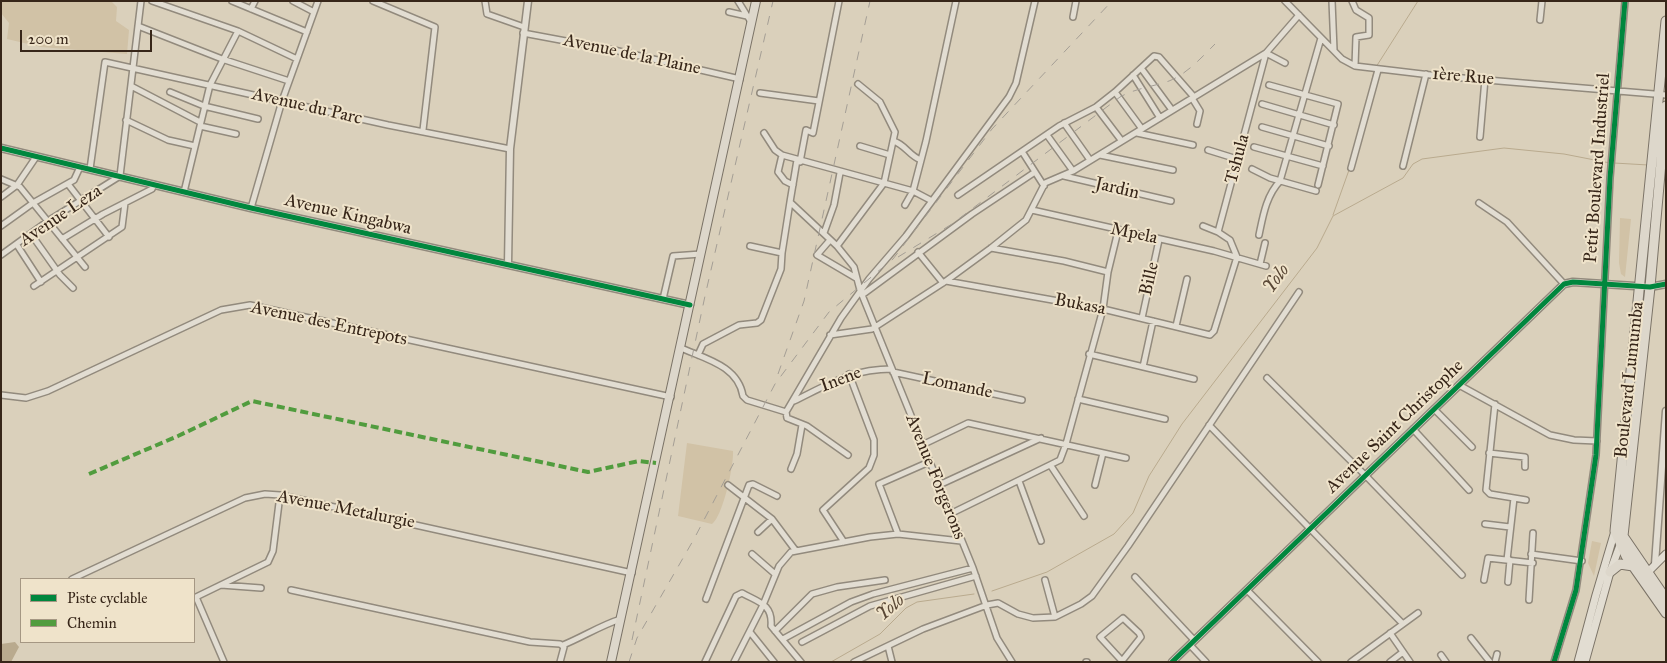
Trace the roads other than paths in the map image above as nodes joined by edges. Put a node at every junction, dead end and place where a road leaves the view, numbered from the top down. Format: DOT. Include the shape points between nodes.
graph roads {
  1 [pos="141,1"];
  2 [pos="152,1"];
  3 [pos="232,1"];
  4 [pos="255,1"];
  5 [pos="294,1"];
  6 [pos="318,1"];
  7 [pos="373,1"];
  8 [pos="485,1"];
  9 [pos="528,1"];
  10 [pos="738,1"];
  11 [pos="756,1"];
  12 [pos="839,1"];
  13 [pos="956,1"];
  14 [pos="1035,1"];
  15 [pos="1076,1"];
  16 [pos="1285,1"];
  17 [pos="1332,1"];
  18 [pos="1352,1"];
  19 [pos="1542,1"];
  20 [pos="1625,1"];
  21 [pos="252,9"];
  22 [pos="314,12"];
  23 [pos="729,12"];
  24 [pos="1299,15"];
  25 [pos="1073,17"];
  26 [pos="749,19"];
  27 [pos="1540,20"];
  28 [pos="1666,21"];
  29 [pos="138,26"];
  30 [pos="523,30"];
  31 [pos="238,31"];
  32 [pos="307,32"];
  33 [pos="1321,38"];
  34 [pos="1334,50"];
  35 [pos="1266,53"];
  36 [pos="222,59"];
  37 [pos="297,59"];
  38 [pos="1285,63"];
  39 [pos="1355,66"];
  40 [pos="133,68"];
  41 [pos="1141,68"];
  42 [pos="1377,69"];
  43 [pos="1426,74"];
  44 [pos="1132,75"];
  45 [pos="740,79"];
  46 [pos="1485,79"];
  47 [pos="289,81"];
  48 [pos="858,84"];
  49 [pos="210,85"];
  50 [pos="1269,85"];
  51 [pos="131,86"];
  52 [pos="1617,91"];
  53 [pos="170,92"];
  54 [pos="1115,92"];
  55 [pos="760,93"];
  56 [pos="1304,95"];
  57 [pos="1662,95"];
  58 [pos="1193,97"];
  59 [pos="282,101"];
  60 [pos="819,101"];
  61 [pos="1262,104"];
  62 [pos="204,106"];
  63 [pos="1666,106"];
  64 [pos="1096,107"];
  65 [pos="1172,110"];
  66 [pos="1299,115"];
  67 [pos="1160,118"];
  68 [pos="258,119"];
  69 [pos="126,120"];
  70 [pos="1064,123"];
  71 [pos="200,124"];
  72 [pos="1197,124"];
  73 [pos="1334,125"];
  74 [pos="1262,127"];
  75 [pos="1142,129"];
  76 [pos="423,130"];
  77 [pos="764,132"];
  78 [pos="1137,132"];
  79 [pos="236,134"];
  80 [pos="1047,135"];
  81 [pos="1293,135"];
  82 [pos="1480,137"];
  83 [pos="1121,140"];
  84 [pos="893,141"];
  85 [pos="1193,145"];
  86 [pos="195,146"];
  87 [pos="860,146"];
  88 [pos="1328,146"];
  89 [pos="1254,147"];
  90 [pos="1,148"];
  91 [pos="510,149"];
  92 [pos="1208,150"];
  93 [pos="1023,153"];
  94 [pos="782,155"];
  95 [pos="890,155"];
  96 [pos="1100,155"];
  97 [pos="1287,155"];
  98 [pos="36,157"];
  99 [pos="1657,157"];
  100 [pos="1237,159"];
  101 [pos="921,160"];
  102 [pos="1090,160"];
  103 [pos="799,161"];
  104 [pos="1323,166"];
  105 [pos="1403,166"];
  106 [pos="80,167"];
  107 [pos="1351,168"];
  108 [pos="90,169"];
  109 [pos="1252,169"];
  110 [pos="1173,170"];
  111 [pos="1073,171"];
  112 [pos="840,172"];
  113 [pos="1035,172"];
  114 [pos="120,176"];
  115 [pos="1064,176"];
  116 [pos="1655,176"];
  117 [pos="1,179"];
  118 [pos="1280,181"];
  119 [pos="884,183"];
  120 [pos="68,184"];
  121 [pos="17,185"];
  122 [pos="154,185"];
  123 [pos="793,185"];
  124 [pos="1318,185"];
  125 [pos="1044,186"];
  126 [pos="913,191"];
  127 [pos="1316,191"];
  128 [pos="184,192"];
  129 [pos="958,196"];
  130 [pos="1,197"];
  131 [pos="932,200"];
  132 [pos="81,201"];
  133 [pos="1171,201"];
  134 [pos="790,202"];
  135 [pos="33,203"];
  136 [pos="125,203"];
  137 [pos="1479,203"];
  138 [pos="904,205"];
  139 [pos="251,208"];
  140 [pos="1032,210"];
  141 [pos="48,221"];
  142 [pos="95,221"];
  143 [pos="1,226"];
  144 [pos="1203,226"];
  145 [pos="1118,231"];
  146 [pos="1218,232"];
  147 [pos="824,233"];
  148 [pos="31,234"];
  149 [pos="1259,235"];
  150 [pos="109,237"];
  151 [pos="62,239"];
  152 [pos="830,240"];
  153 [pos="1159,240"];
  154 [pos="1265,243"];
  155 [pos="16,246"];
  156 [pos="750,246"];
  157 [pos="837,246"];
  158 [pos="991,248"];
  159 [pos="918,252"];
  160 [pos="782,253"];
  161 [pos="701,254"];
  162 [pos="1,255"];
  163 [pos="77,257"];
  164 [pos="1237,257"];
  165 [pos="508,264"];
  166 [pos="85,267"];
  167 [pos="58,270"];
  168 [pos="1108,272"];
  169 [pos="856,278"];
  170 [pos="1187,279"];
  171 [pos="41,282"];
  172 [pos="944,282"];
  173 [pos="1604,283"];
  174 [pos="1564,284"];
  175 [pos="1666,284"];
  176 [pos="34,286"];
  177 [pos="1640,286"];
  178 [pos="1650,287"];
  179 [pos="73,288"];
  180 [pos="1299,292"];
  181 [pos="861,293"];
  182 [pos="663,299"];
  183 [pos="690,305"];
  184 [pos="1102,309"];
  185 [pos="1142,318"];
  186 [pos="1153,321"];
  187 [pos="1176,326"];
  188 [pos="875,327"];
  189 [pos="830,336"];
  190 [pos="681,348"];
  191 [pos="1089,354"];
  192 [pos="698,355"];
  193 [pos="1143,367"];
  194 [pos="892,370"];
  195 [pos="849,374"];
  196 [pos="1267,378"];
  197 [pos="1194,379"];
  198 [pos="1459,385"];
  199 [pos="1,394"];
  200 [pos="671,397"];
  201 [pos="1078,399"];
  202 [pos="1022,400"];
  203 [pos="793,401"];
  204 [pos="1495,404"];
  205 [pos="1434,409"];
  206 [pos="1666,411"];
  207 [pos="786,412"];
  208 [pos="1165,419"];
  209 [pos="802,425"];
  210 [pos="1209,425"];
  211 [pos="1413,429"];
  212 [pos="1042,438"];
  213 [pos="1597,440"];
  214 [pos="1066,444"];
  215 [pos="922,445"];
  216 [pos="1472,447"];
  217 [pos="1103,453"];
  218 [pos="1489,453"];
  219 [pos="848,455"];
  220 [pos="1126,458"];
  221 [pos="929,462"];
  222 [pos="1051,466"];
  223 [pos="1525,467"];
  224 [pos="791,468"];
  225 [pos="1365,475"];
  226 [pos="1019,481"];
  227 [pos="728,485"];
  228 [pos="938,485"];
  229 [pos="1095,485"];
  230 [pos="1470,490"];
  231 [pos="280,495"];
  232 [pos="778,496"];
  233 [pos="744,498"];
  234 [pos="1514,498"];
  235 [pos="1526,500"];
  236 [pos="950,514"];
  237 [pos="1084,516"];
  238 [pos="772,519"];
  239 [pos="1485,524"];
  240 [pos="1510,527"];
  241 [pos="1308,528"];
  242 [pos="758,532"];
  243 [pos="1533,533"];
  244 [pos="898,534"];
  245 [pos="1620,537"];
  246 [pos="962,541"];
  247 [pos="1041,541"];
  248 [pos="844,542"];
  249 [pos="796,550"];
  250 [pos="752,554"];
  251 [pos="1531,554"];
  252 [pos="1666,554"];
  253 [pos="1509,560"];
  254 [pos="1582,561"];
  255 [pos="1533,563"];
  256 [pos="1654,564"];
  257 [pos="1632,566"];
  258 [pos="973,568"];
  259 [pos="1610,572"];
  260 [pos="632,573"];
  261 [pos="775,574"];
  262 [pos="1462,575"];
  263 [pos="1644,575"];
  264 [pos="976,576"];
  265 [pos="1135,577"];
  266 [pos="74,578"];
  267 [pos="885,580"];
  268 [pos="1045,580"];
  269 [pos="1484,580"];
  270 [pos="1508,582"];
  271 [pos="220,585"];
  272 [pos="261,588"];
  273 [pos="291,590"];
  274 [pos="1247,590"];
  275 [pos="195,598"];
  276 [pos="706,599"];
  277 [pos="1666,599"];
  278 [pos="1530,600"];
  279 [pos="763,605"];
  280 [pos="987,605"];
  281 [pos="1418,612"];
  282 [pos="1666,613"];
  283 [pos="1055,617"];
  284 [pos="622,618"];
  285 [pos="1402,623"];
  286 [pos="775,631"];
  287 [pos="750,632"];
  288 [pos="1390,632"];
  289 [pos="1471,638"];
  290 [pos="783,639"];
  291 [pos="802,642"];
  292 [pos="1192,643"];
  293 [pos="563,645"];
  294 [pos="888,646"];
  295 [pos="1403,652"];
  296 [pos="1497,654"];
  297 [pos="1441,655"];
  298 [pos="773,661"];
  299 [pos="1123,661"];
  300 [pos="224,662"];
  301 [pos="560,662"];
  302 [pos="611,662"];
  303 [pos="705,662"];
  304 [pos="734,662"];
  305 [pos="801,662"];
  306 [pos="854,662"];
  307 [pos="892,662"];
  308 [pos="1012,662"];
  309 [pos="1172,662"];
  310 [pos="1206,662"];
  311 [pos="1318,662"];
  312 [pos="1351,662"];
  313 [pos="1390,662"];
  314 [pos="1410,662"];
  315 [pos="1446,662"];
  316 [pos="1490,662"];
  317 [pos="1495,662"];
  318 [pos="1554,662"];
  319 [pos="1578,662"];
  320 [pos="1584,662"];
  1 -- 29 [label="street"];
  2 -- 31 [label="street"];
  3 -- 21 [label="street"];
  4 -- 21 [label="street"];
  5 -- 22 [label="street"];
  6 -- 22 [label="street"];
  7 -- 76 [label="street" via="435,27"];
  8 -- 30 [label="street, Avenue de la Plaine" via="486,14"];
  9 -- 30 [label="street"];
  10 -- 26 [label="street"];
  11 -- 26 [label="main road"];
  12 -- 60 [label="street"];
  13 -- 101 [label="street"];
  14 -- 131 [label="street" via="1012,90"];
  15 -- 25 [label="street"];
  16 -- 24 [label="street"];
  17 -- 34 [label="street"];
  18 -- 39 [label="street" via="1370,24 1370,35 1356,36"];
  19 -- 27 [label="street"];
  20 -- 52 [label="street, Petit Boulevard Industriel"];
  21 -- 32 [label="street"];
  22 -- 32 [label="street"];
  23 -- 26 [label="street"];
  24 -- 33 [label="street"];
  24 -- 35 [label="street"];
  26 -- 45 [label="main road"];
  28 -- 57 [label="highway, Boulevard Lumumba"];
  29 -- 36 [label="street"];
  29 -- 40 [label="street"];
  30 -- 45 [label="street, Avenue de la Plaine"];
  30 -- 91 [label="street"];
  31 -- 36 [label="street"];
  31 -- 37 [label="street"];
  32 -- 37 [label="street"];
  33 -- 34 [label="street"];
  33 -- 56 [label="street"];
  34 -- 39 [label="street"];
  35 -- 38 [label="street"];
  35 -- 58 [label="street"];
  35 -- 100 [label="street, Tshula"];
  36 -- 47 [label="street"];
  36 -- 49 [label="street"];
  37 -- 47 [label="street"];
  39 -- 42 [label="street, 1ère Rue"];
  40 -- 49 [label="street, Avenue du Parc"];
  40 -- 51 [label="street"];
  40 -- 108 [label="street, Avenue du Parc" via="105,62"];
  41 -- 44 [label="street"];
  41 -- 58 [label="street" via="1154,56 1159,57"];
  41 -- 65 [label="street"];
  42 -- 43 [label="street, 1ère Rue"];
  42 -- 107 [label="street"];
  43 -- 46 [label="street, 1ère Rue"];
  43 -- 105 [label="street"];
  44 -- 54 [label="street"];
  44 -- 67 [label="street"];
  45 -- 161 [label="main road"];
  46 -- 52 [label="street, 1ère Rue"];
  46 -- 82 [label="street"];
  47 -- 59 [label="street"];
  48 -- 84 [label="street" via="880,102 894,127"];
  49 -- 59 [label="street, Avenue du Parc"];
  49 -- 62 [label="street"];
  50 -- 56 [label="street"];
  51 -- 69 [label="street"];
  51 -- 71 [label="street"];
  52 -- 57 [label="street, 1ère Rue"];
  52 -- 173 [label="street, Petit Boulevard Industriel"];
  53 -- 62 [label="street"];
  54 -- 64 [label="street"];
  54 -- 75 [label="street"];
  55 -- 60 [label="street"];
  56 -- 66 [label="street"];
  56 -- 73 [label="street" via="1338,104"];
  57 -- 99 [label="highway, Boulevard Lumumba"];
  58 -- 65 [label="street"];
  58 -- 72 [label="street" via="1200,111"];
  59 -- 76 [label="street, Avenue du Parc"];
  59 -- 139 [label="street"];
  60 -- 103 [label="street" via="813,133 806,130"];
  61 -- 66 [label="street"];
  62 -- 68 [label="street"];
  62 -- 71 [label="street"];
  63 -- 99 [label="highway, Boulevard Lumumba"];
  64 -- 70 [label="street"];
  64 -- 83 [label="street"];
  65 -- 67 [label="street"];
  66 -- 73 [label="street"];
  66 -- 81 [label="street"];
  67 -- 75 [label="street"];
  69 -- 86 [label="street" via="168,140"];
  69 -- 114 [label="street"];
  70 -- 80 [label="street"];
  70 -- 102 [label="street"];
  71 -- 79 [label="street"];
  71 -- 86 [label="street"];
  73 -- 88 [label="street"];
  74 -- 81 [label="street"];
  75 -- 78 [label="street"];
  76 -- 91 [label="street, Avenue du Parc"];
  77 -- 94 [label="street"];
  78 -- 83 [label="street"];
  78 -- 85 [label="street"];
  80 -- 93 [label="street"];
  80 -- 111 [label="street, Jardin"];
  81 -- 88 [label="street"];
  81 -- 97 [label="street"];
  83 -- 96 [label="street"];
  84 -- 95 [label="street"];
  84 -- 101 [label="street" via="900,143 912,157"];
  86 -- 128 [label="street"];
  87 -- 95 [label="street"];
  88 -- 104 [label="street"];
  89 -- 97 [label="street"];
  90 -- 98 [label="street, Avenue Kingabwa"];
  91 -- 165 [label="street"];
  92 -- 100 [label="street"];
  93 -- 113 [label="street"];
  93 -- 129 [label="street"];
  94 -- 103 [label="street"];
  94 -- 123 [label="street" via="778,172"];
  95 -- 119 [label="street"];
  96 -- 102 [label="street"];
  96 -- 110 [label="street"];
  97 -- 104 [label="street"];
  97 -- 118 [label="street"];
  98 -- 106 [label="street, Avenue Kingabwa"];
  98 -- 121 [label="street"];
  99 -- 116 [label="highway, Boulevard Lumumba"];
  100 -- 146 [label="street, Tshula"];
  101 -- 126 [label="street"];
  102 -- 111 [label="street"];
  103 -- 112 [label="street"];
  103 -- 123 [label="street"];
  104 -- 124 [label="street"];
  106 -- 108 [label="street, Avenue Kingabwa"];
  106 -- 120 [label="street" via="74,180"];
  108 -- 114 [label="street, Avenue Kingabwa"];
  109 -- 118 [label="street"];
  111 -- 115 [label="street"];
  112 -- 119 [label="street"];
  112 -- 147 [label="street" via="834,205"];
  113 -- 125 [label="street"];
  113 -- 159 [label="street"];
  114 -- 122 [label="street, Avenue Kingabwa"];
  114 -- 132 [label="street, Avenue Leza"];
  115 -- 125 [label="street"];
  115 -- 133 [label="street, Jardin"];
  116 -- 177 [label="highway, Boulevard Lumumba"];
  116 -- 178 [label="highway, Boulevard Lumumba"];
  117 -- 121 [label="street"];
  118 -- 127 [label="street"];
  118 -- 149 [label="street" via="1264,211"];
  119 -- 126 [label="street"];
  119 -- 157 [label="street"];
  120 -- 132 [label="street"];
  120 -- 135 [label="street"];
  121 -- 130 [label="street"];
  121 -- 135 [label="street"];
  122 -- 128 [label="street, Avenue Kingabwa"];
  122 -- 136 [label="street"];
  123 -- 134 [label="street"];
  125 -- 140 [label="street"];
  126 -- 131 [label="street"];
  126 -- 138 [label="street"];
  128 -- 139 [label="street, Avenue Kingabwa"];
  131 -- 181 [label="street"];
  132 -- 141 [label="street, Avenue Leza"];
  132 -- 142 [label="street"];
  134 -- 147 [label="street, Avenue Forgerons"];
  134 -- 160 [label="street"];
  135 -- 141 [label="street"];
  135 -- 143 [label="street"];
  136 -- 142 [label="street"];
  136 -- 150 [label="street" via="122,227"];
  137 -- 174 [label="street" via="1507,222"];
  139 -- 165 [label="street, Avenue Kingabwa"];
  140 -- 145 [label="street, Mpela"];
  140 -- 158 [label="street" via="1026,220"];
  141 -- 148 [label="street, Avenue Leza"];
  141 -- 151 [label="street"];
  142 -- 150 [label="street"];
  142 -- 151 [label="street"];
  144 -- 146 [label="street"];
  145 -- 153 [label="street, Mpela"];
  145 -- 168 [label="street"];
  146 -- 164 [label="street" via="1230,240"];
  147 -- 152 [label="street, Avenue Forgerons"];
  148 -- 155 [label="street, Avenue Leza"];
  148 -- 167 [label="street"];
  150 -- 163 [label="street"];
  151 -- 163 [label="street"];
  152 -- 157 [label="street, Avenue Forgerons"];
  152 -- 169 [label="street" via="817,255"];
  153 -- 164 [label="street, Mpela"];
  153 -- 185 [label="street, Bille"];
  154 -- 164 [label="street, Mpela" via="1263,265"];
  155 -- 162 [label="street, Avenue Leza"];
  155 -- 171 [label="street"];
  156 -- 160 [label="street"];
  157 -- 169 [label="street, Avenue Forgerons" via="854,267"];
  158 -- 168 [label="street"];
  158 -- 172 [label="street"];
  159 -- 172 [label="street"];
  159 -- 181 [label="street"];
  160 -- 192 [label="street" via="779,274 761,320 739,325 703,344"];
  161 -- 182 [label="street" via="673,256"];
  161 -- 183 [label="main road"];
  163 -- 166 [label="street"];
  163 -- 167 [label="street"];
  164 -- 187 [label="street, Bukasa" via="1212,333"];
  165 -- 182 [label="street, Avenue Kingabwa"];
  167 -- 171 [label="street"];
  167 -- 179 [label="street"];
  168 -- 184 [label="street"];
  169 -- 181 [label="street, Avenue Forgerons"];
  170 -- 187 [label="street"];
  171 -- 176 [label="street"];
  172 -- 184 [label="street, Bukasa"];
  172 -- 188 [label="street"];
  173 -- 174 [label="street"];
  173 -- 177 [label="street"];
  173 -- 213 [label="street, Petit Boulevard Industriel"];
  174 -- 198 [label="street, Avenue Saint Christophe"];
  175 -- 178 [label="street"];
  177 -- 178 [label="street"];
  177 -- 245 [label="highway, Boulevard Lumumba"];
  178 -- 245 [label="highway, Boulevard Lumumba"];
  180 -- 210 [label="street"];
  181 -- 188 [label="street, Avenue Forgerons"];
  181 -- 189 [label="street"];
  182 -- 183 [label="street, Avenue Kingabwa"];
  183 -- 190 [label="main road"];
  184 -- 185 [label="street, Bukasa"];
  184 -- 191 [label="street"];
  185 -- 186 [label="street, Bukasa"];
  186 -- 187 [label="street, Bukasa"];
  186 -- 193 [label="street"];
  188 -- 189 [label="street"];
  188 -- 194 [label="street, Avenue Forgerons"];
  189 -- 203 [label="street"];
  190 -- 192 [label="street"];
  190 -- 200 [label="main road"];
  191 -- 193 [label="street"];
  191 -- 201 [label="street"];
  192 -- 207 [label="street" via="734,375 748,400"];
  193 -- 197 [label="street"];
  194 -- 195 [label="street, Inene"];
  194 -- 202 [label="street, Lomande"];
  194 -- 215 [label="street, Avenue Forgerons"];
  195 -- 203 [label="street, Inene"];
  195 -- 248 [label="street" via="874,440 874,455 869,468 823,510"];
  196 -- 225 [label="street"];
  198 -- 204 [label="street"];
  198 -- 205 [label="street, Avenue Saint Christophe"];
  199 -- 200 [label="street, Avenue des Entrepots" via="26,398 48,391 221,310 250,305"];
  200 -- 260 [label="main road"];
  201 -- 208 [label="street"];
  201 -- 214 [label="street"];
  203 -- 207 [label="street"];
  204 -- 213 [label="street" via="1550,435"];
  204 -- 218 [label="street"];
  205 -- 211 [label="street, Avenue Saint Christophe"];
  205 -- 216 [label="street"];
  206 -- 256 [label="street"];
  207 -- 209 [label="street" via="787,418"];
  209 -- 219 [label="street"];
  209 -- 224 [label="street"];
  210 -- 241 [label="street"];
  210 -- 283 [label="street" via="1100,585 1081,604"];
  211 -- 225 [label="street, Avenue Saint Christophe"];
  211 -- 230 [label="street"];
  212 -- 214 [label="street"];
  212 -- 215 [label="street" via="968,423"];
  212 -- 228 [label="street"];
  213 -- 254 [label="street, Petit Boulevard Industriel"];
  214 -- 217 [label="street"];
  214 -- 222 [label="street" via="1060,460"];
  215 -- 221 [label="street, Avenue Forgerons"];
  217 -- 220 [label="street"];
  217 -- 229 [label="street"];
  218 -- 223 [label="street" via="1524,457"];
  218 -- 234 [label="street" via="1487,493"];
  221 -- 228 [label="street, Avenue Forgerons"];
  221 -- 244 [label="street" via="879,484"];
  222 -- 226 [label="street"];
  222 -- 237 [label="street"];
  225 -- 241 [label="street, Avenue Saint Christophe"];
  225 -- 262 [label="street"];
  226 -- 236 [label="street"];
  226 -- 247 [label="street"];
  227 -- 233 [label="street"];
  228 -- 236 [label="street, Avenue Forgerons"];
  231 -- 260 [label="street, Avenue Metalurgie"];
  231 -- 266 [label="street, Avenue Metalurgie" via="245,498"];
  231 -- 271 [label="street" via="270,558 265,564"];
  232 -- 233 [label="street" via="753,484 749,485"];
  233 -- 238 [label="street"];
  233 -- 276 [label="street"];
  234 -- 235 [label="street"];
  234 -- 240 [label="street"];
  236 -- 246 [label="street, Avenue Forgerons"];
  238 -- 242 [label="street"];
  238 -- 249 [label="street"];
  239 -- 240 [label="street"];
  240 -- 253 [label="street"];
  241 -- 274 [label="street, Avenue Saint Christophe"];
  241 -- 285 [label="street"];
  243 -- 251 [label="street"];
  244 -- 246 [label="street"];
  244 -- 248 [label="street"];
  245 -- 257 [label="highway"];
  245 -- 259 [label="main road, Boulevard Lumumba"];
  245 -- 263 [label="highway" via="1634,554"];
  245 -- 319 [label="main road, Boulevard Lumumba" via="1596,595"];
  246 -- 258 [label="street, Avenue Forgerons"];
  248 -- 249 [label="street"];
  249 -- 261 [label="street" via="785,557"];
  250 -- 261 [label="street"];
  251 -- 254 [label="street"];
  251 -- 255 [label="street"];
  252 -- 256 [label="main road"];
  253 -- 255 [label="street"];
  253 -- 269 [label="street" via="1487,559"];
  253 -- 270 [label="street"];
  254 -- 318 [label="street, Petit Boulevard Industriel"];
  255 -- 278 [label="street"];
  256 -- 263 [label="main road"];
  257 -- 259 [label="highway" via="1620,564"];
  257 -- 263 [label="highway"];
  258 -- 264 [label="street, Avenue Forgerons"];
  258 -- 290 [label="street" via="851,602"];
  259 -- 320 [label="main road, Boulevard Lumumba"];
  260 -- 284 [label="main road"];
  261 -- 279 [label="street"];
  263 -- 277 [label="highway"];
  263 -- 282 [label="highway"];
  264 -- 280 [label="street, Avenue Forgerons"];
  264 -- 291 [label="street" via="870,606"];
  265 -- 292 [label="street"];
  267 -- 286 [label="street" via="812,594"];
  268 -- 283 [label="street"];
  271 -- 272 [label="street"];
  271 -- 275 [label="street"];
  273 -- 293 [label="street" via="530,642"];
  274 -- 292 [label="street, Avenue Saint Christophe"];
  274 -- 311 [label="street"];
  275 -- 300 [label="street"];
  279 -- 286 [label="street" via="771,612 771,626"];
  279 -- 287 [label="street"];
  279 -- 303 [label="street" via="742,593 737,594"];
  280 -- 283 [label="street" via="998,603 1033,618"];
  280 -- 294 [label="street"];
  280 -- 308 [label="street, Avenue Forgerons" via="997,638"];
  281 -- 285 [label="street"];
  284 -- 293 [label="street"];
  284 -- 302 [label="main road"];
  285 -- 288 [label="street"];
  286 -- 290 [label="street"];
  287 -- 298 [label="street"];
  287 -- 304 [label="street"];
  288 -- 295 [label="street"];
  288 -- 312 [label="street"];
  289 -- 316 [label="street"];
  290 -- 305 [label="street"];
  292 -- 309 [label="street, Avenue Saint Christophe"];
  292 -- 310 [label="street"];
  293 -- 301 [label="street"];
  294 -- 306 [label="street"];
  294 -- 307 [label="street"];
  295 -- 313 [label="street"];
  295 -- 314 [label="street"];
  296 -- 317 [label="street"];
  297 -- 315 [label="street"];
  299 -- 299 [label="street" via="1100,637 1123,618 1141,637"];
}
